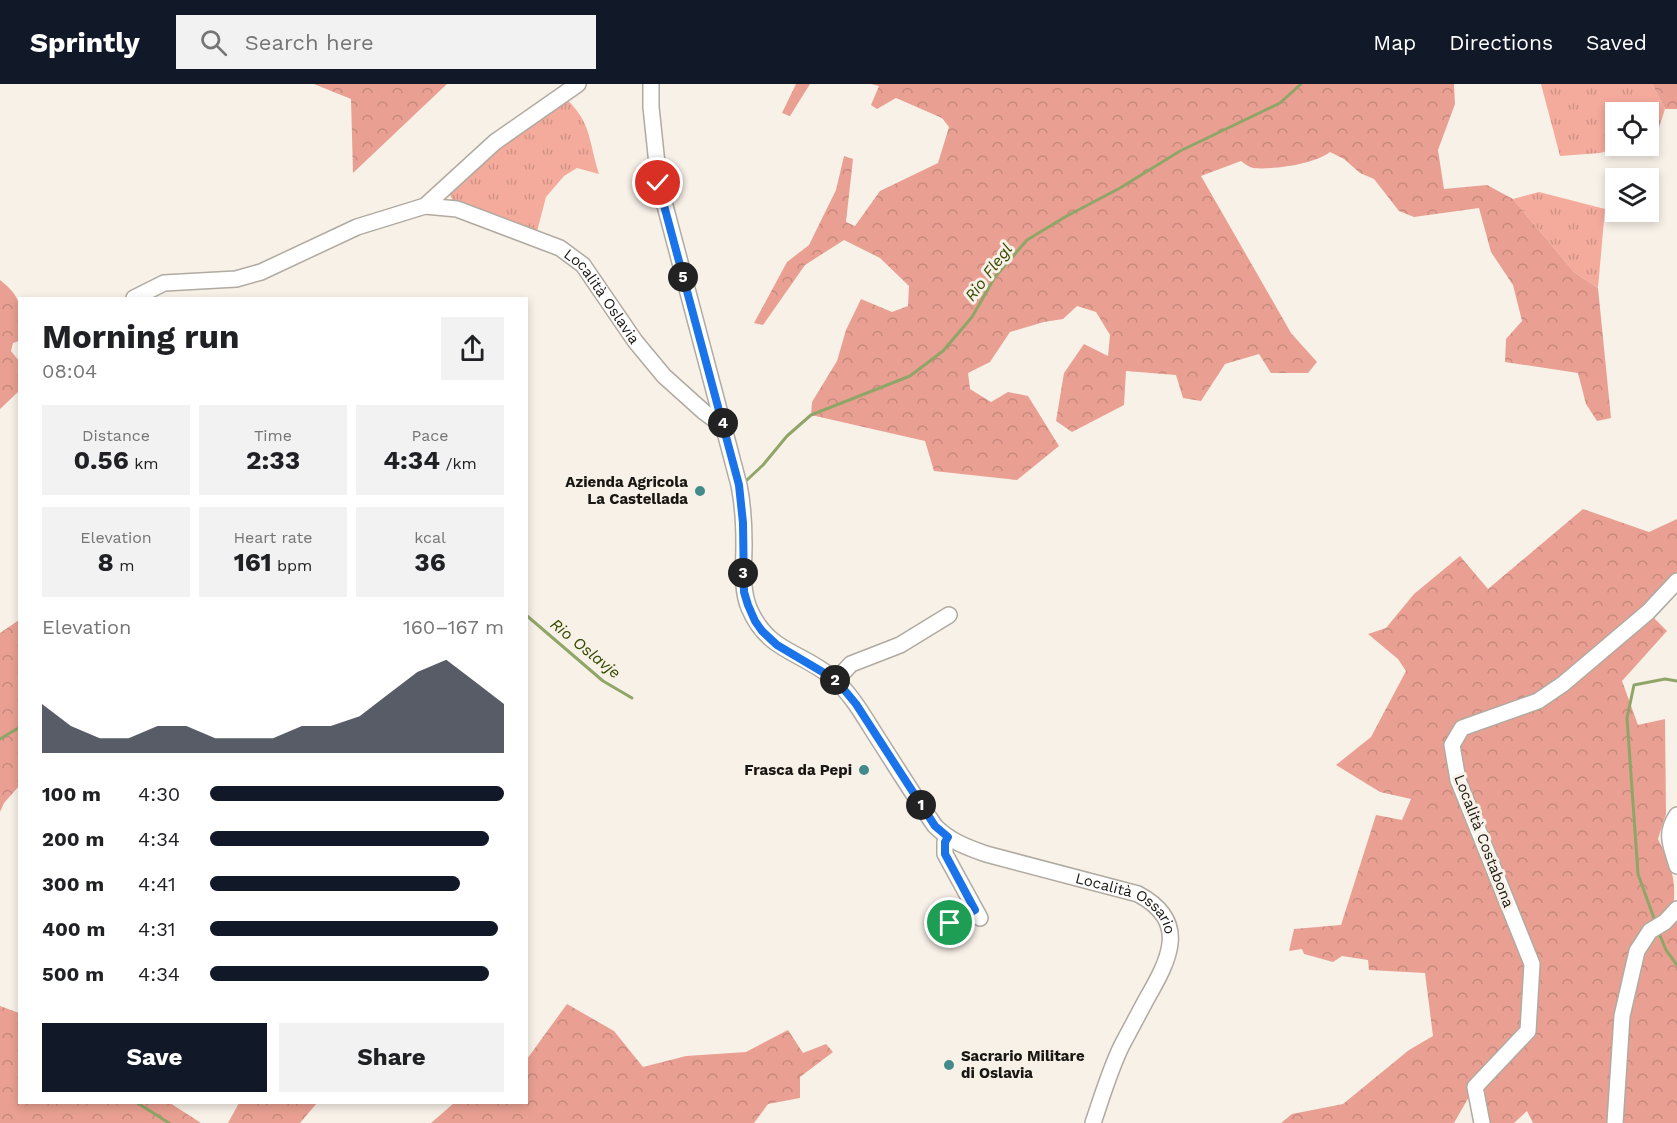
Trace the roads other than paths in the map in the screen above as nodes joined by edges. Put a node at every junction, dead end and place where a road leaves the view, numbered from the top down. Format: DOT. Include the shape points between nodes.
graph roads {
  1 [pos="578,84"];
  2 [pos="651,84"];
  3 [pos="446,187"];
  4 [pos="425,206"];
  5 [pos="457,209"];
  6 [pos="136,297"];
  7 [pos="722,420"];
  8 [pos="1677,581"];
  9 [pos="949,615"];
  10 [pos="836,680"];
  11 [pos="1677,815"];
  12 [pos="948,837"];
  13 [pos="1677,866"];
  14 [pos="1677,909"];
  15 [pos="950,923"];
  16 [pos="1093,1123"];
  17 [pos="1482,1123"];
  18 [pos="1615,1123"];
  1 -- 3 [label="street, Località Oslavia" via="495,142"];
  2 -- 7 [label="street" via="658,183"];
  3 -- 4 [label="street, Località Oslavia"];
  3 -- 5 [label="street"];
  4 -- 5 [label="street, Località Oslavia"];
  4 -- 6 [label="street, Località Oslavia" via="357,227 261,272 236,279 164,283"];
  5 -- 7 [label="street, Località Oslavia" via="560,248 583,265 635,342 664,376 704,412"];
  7 -- 10 [label="street, Località Ossario" via="739,485 744,592 755,621 777,645"];
  8 -- 17 [label="street, Località Costabona" via="1648,612 1563,684 1538,701 1462,728 1452,745 1458,780 1532,964 1528,1031 1475,1087"];
  9 -- 10 [label="street" via="900,645 852,664"];
  10 -- 12 [label="street, Località Ossario" via="856,704 935,826"];
  11 -- 13 [label="street" via="1669,838"];
  12 -- 15 [label="street" via="945,854 977,914"];
  12 -- 16 [label="street, Località Ossario" via="979,852 1138,894 1154,904 1165,918 1170,935 1168,958 1115,1061"];
  14 -- 18 [label="street" via="1650,931 1637,951 1622,1016"];
}
